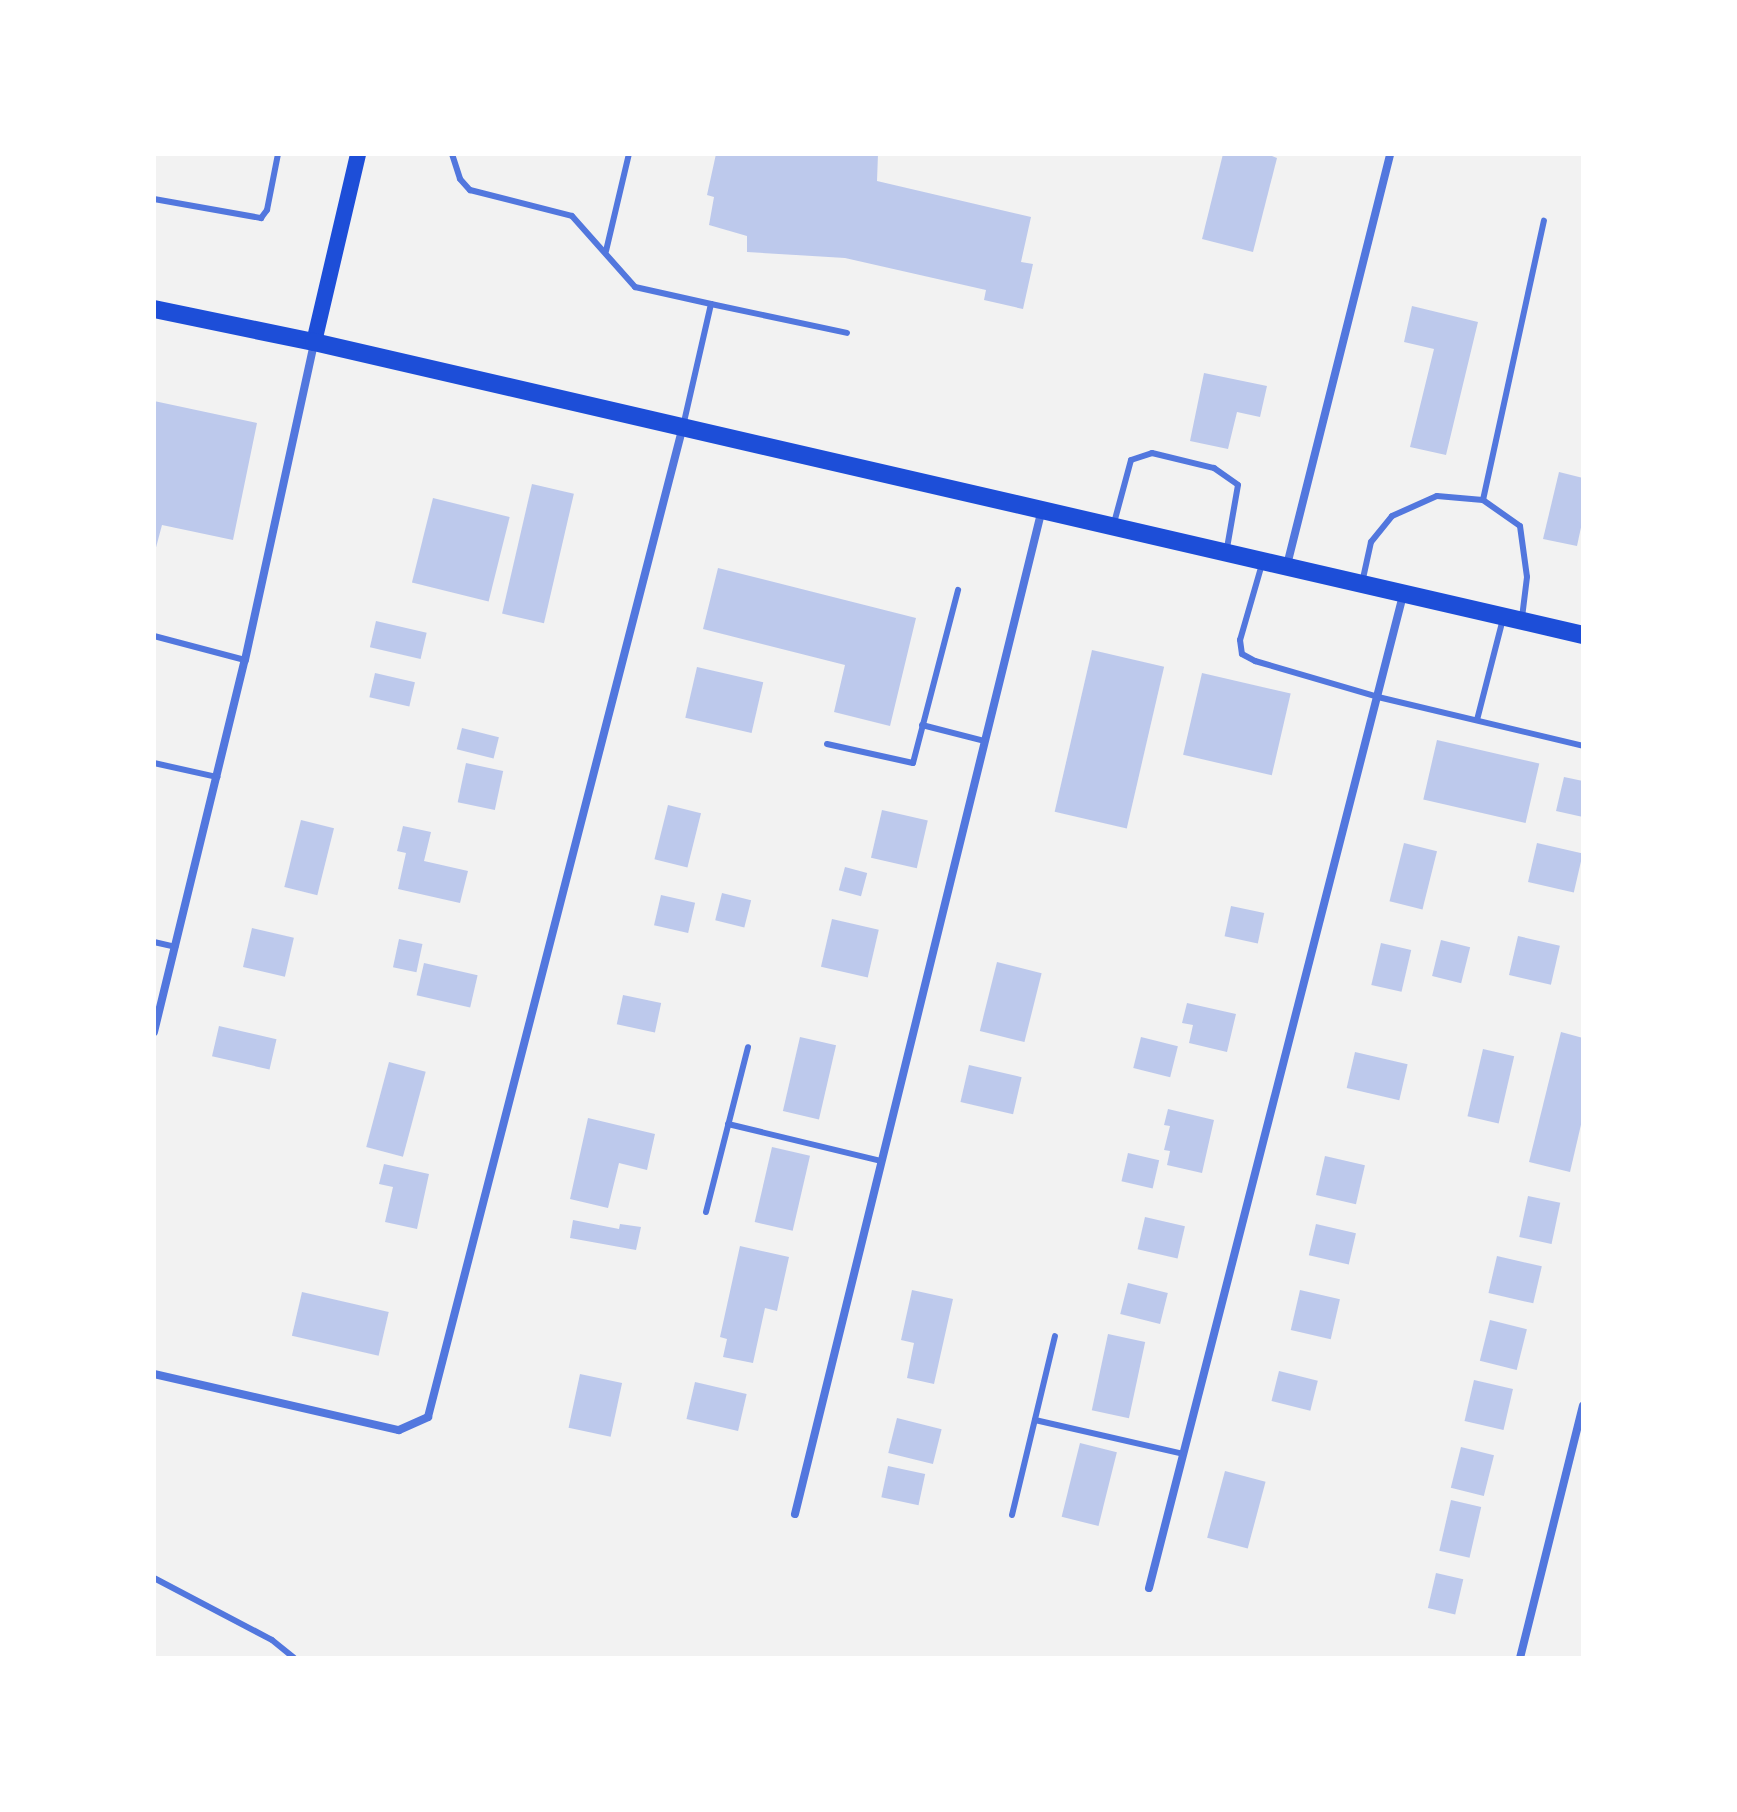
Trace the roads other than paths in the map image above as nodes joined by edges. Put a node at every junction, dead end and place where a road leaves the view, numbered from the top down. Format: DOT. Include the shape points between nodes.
graph roads {
  1 [pos="278,154"];
  2 [pos="358,154"];
  3 [pos="452,154"];
  4 [pos="629,154"];
  5 [pos="1390,154"];
  6 [pos="154,199"];
  7 [pos="1544,221"];
  8 [pos="606,251"];
  9 [pos="711,304"];
  10 [pos="154,309"];
  11 [pos="847,333"];
  12 [pos="314,342"];
  13 [pos="682,430"];
  14 [pos="1483,500"];
  15 [pos="1041,513"];
  16 [pos="1113,529"];
  17 [pos="1225,555"];
  18 [pos="1262,564"];
  19 [pos="1285,569"];
  20 [pos="1362,587"];
  21 [pos="958,590"];
  22 [pos="1403,595"];
  23 [pos="1513,619"];
  24 [pos="1583,635"];
  25 [pos="154,636"];
  26 [pos="245,660"];
  27 [pos="1378,697"];
  28 [pos="1477,720"];
  29 [pos="922,725"];
  30 [pos="985,741"];
  31 [pos="827,744"];
  32 [pos="1583,746"];
  33 [pos="154,763"];
  34 [pos="217,777"];
  35 [pos="154,942"];
  36 [pos="175,947"];
  37 [pos="154,1032"];
  38 [pos="748,1047"];
  39 [pos="728,1124"];
  40 [pos="881,1161"];
  41 [pos="706,1212"];
  42 [pos="1055,1336"];
  43 [pos="154,1374"];
  44 [pos="1583,1406"];
  45 [pos="1035,1420"];
  46 [pos="1183,1454"];
  47 [pos="795,1514"];
  48 [pos="1012,1515"];
  49 [pos="154,1578"];
  50 [pos="1149,1588"];
  51 [pos="294,1658"];
  52 [pos="1520,1658"];
  1 -- 6 [label="lane" via="261,218"];
  2 -- 12 [label="main road"];
  3 -- 8 [label="lane" via="452,164 470,190 572,216"];
  4 -- 8 [label="lane"];
  5 -- 19 [label="street"];
  7 -- 14 [label="lane"];
  8 -- 9 [label="lane" via="635,287"];
  9 -- 11 [label="lane"];
  9 -- 13 [label="lane"];
  10 -- 12 [label="main road"];
  12 -- 13 [label="main road"];
  12 -- 26 [label="street"];
  13 -- 15 [label="main road"];
  13 -- 43 [label="street" via="428,1417 399,1430"];
  14 -- 20 [label="lane" via="1437,496 1392,516 1371,542"];
  14 -- 23 [label="lane" via="1520,526 1527,577"];
  15 -- 16 [label="main road"];
  15 -- 30 [label="street"];
  16 -- 17 [label="main road"];
  16 -- 17 [label="lane" via="1131,460 1152,453 1214,468 1238,485"];
  17 -- 18 [label="main road"];
  18 -- 19 [label="main road"];
  18 -- 27 [label="lane" via="1240,640 1242,654"];
  19 -- 20 [label="main road"];
  20 -- 22 [label="main road"];
  21 -- 29 [label="lane"];
  22 -- 23 [label="main road"];
  22 -- 27 [label="street"];
  23 -- 24 [label="main road"];
  23 -- 28 [label="lane"];
  25 -- 26 [label="lane"];
  26 -- 34 [label="street"];
  27 -- 28 [label="lane"];
  27 -- 46 [label="street"];
  28 -- 32 [label="lane"];
  29 -- 30 [label="lane"];
  29 -- 31 [label="lane" via="913,763"];
  30 -- 40 [label="street"];
  33 -- 34 [label="lane"];
  34 -- 36 [label="street"];
  35 -- 36 [label="lane"];
  36 -- 37 [label="street"];
  38 -- 39 [label="lane"];
  39 -- 40 [label="lane"];
  39 -- 41 [label="lane"];
  40 -- 47 [label="street"];
  42 -- 45 [label="lane"];
  44 -- 52 [label="street"];
  45 -- 46 [label="lane"];
  45 -- 48 [label="lane"];
  46 -- 50 [label="street"];
  49 -- 51 [label="lane" via="272,1640"];
}
